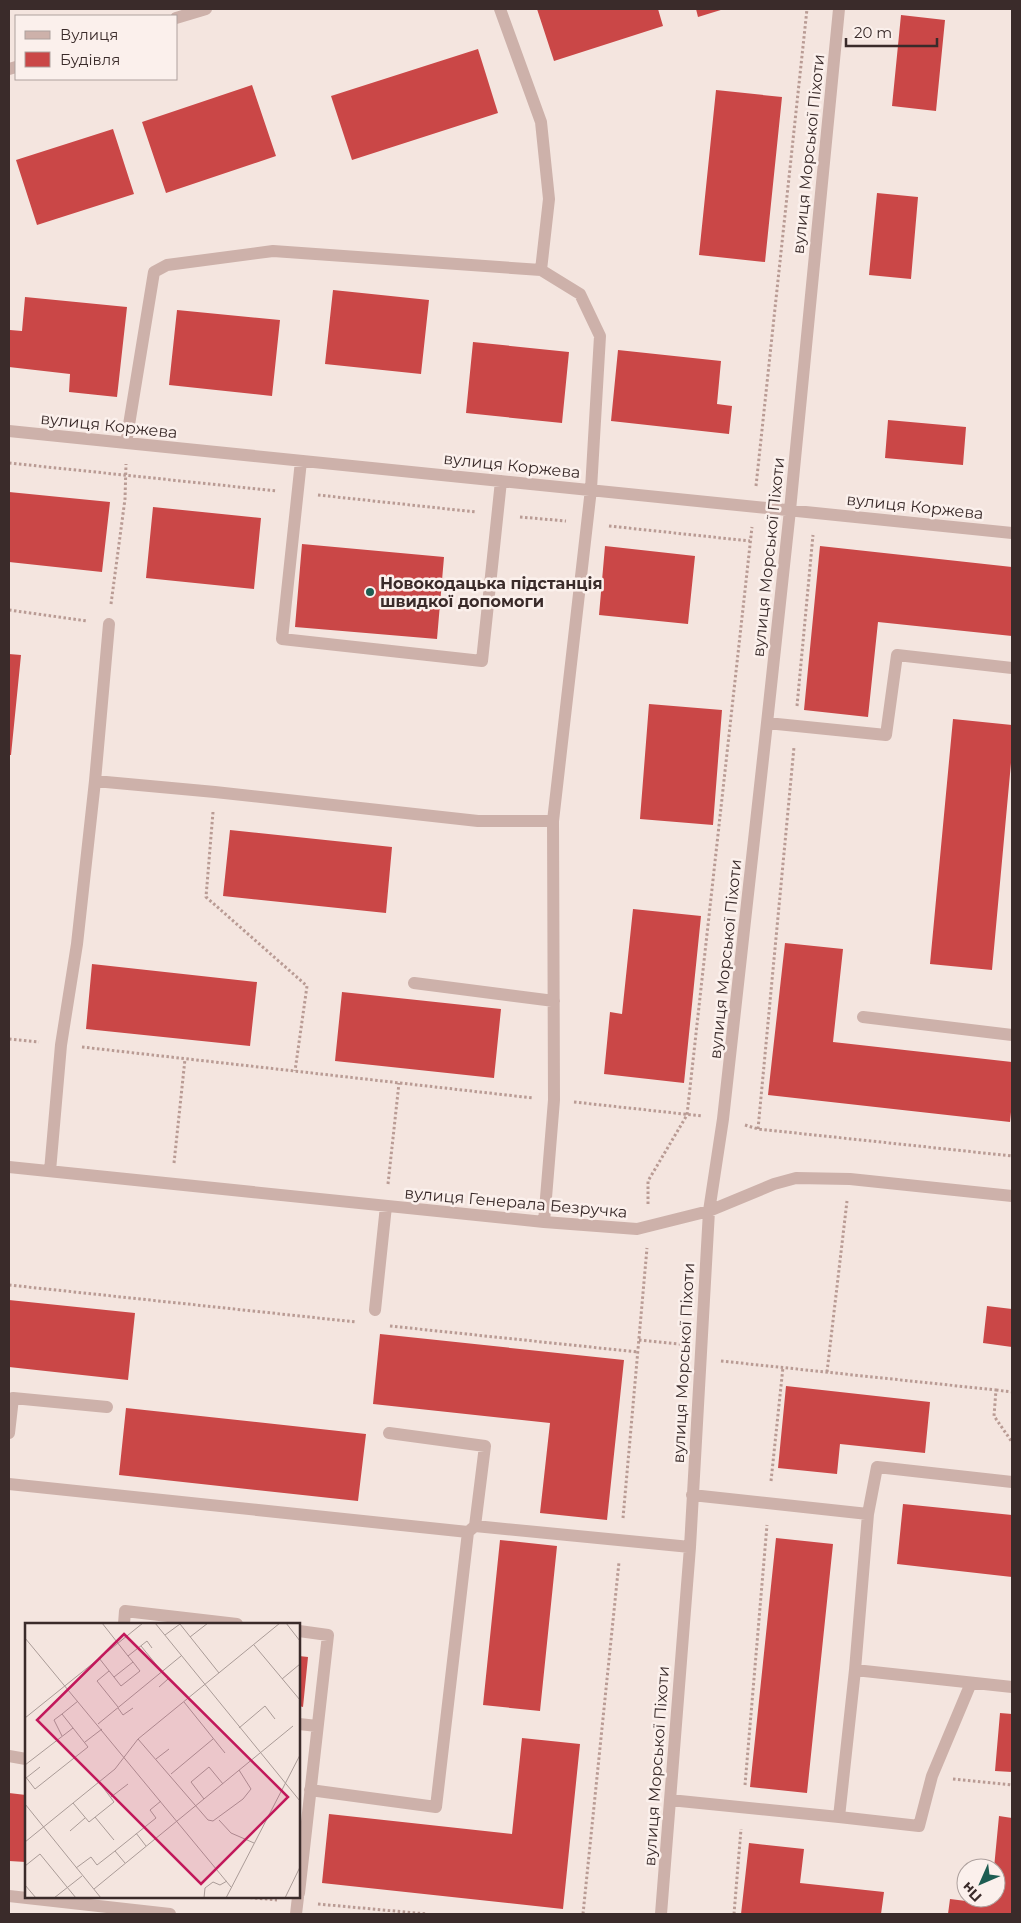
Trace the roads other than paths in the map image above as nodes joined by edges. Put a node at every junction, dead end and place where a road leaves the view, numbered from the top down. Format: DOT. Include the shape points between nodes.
graph roads {
  1 [pos="206,9"];
  2 [pos="500,9"];
  3 [pos="839,9"];
  4 [pos="178,17"];
  5 [pos="541,270"];
  6 [pos="9,431"];
  7 [pos="126,443"];
  8 [pos="301,460"];
  9 [pos="501,480"];
  10 [pos="591,489"];
  11 [pos="790,510"];
  12 [pos="1012,533"];
  13 [pos="109,624"];
  14 [pos="1012,668"];
  15 [pos="767,723"];
  16 [pos="95,781"];
  17 [pos="553,821"];
  18 [pos="414,984"];
  19 [pos="554,1001"];
  20 [pos="863,1017"];
  21 [pos="1012,1035"];
  22 [pos="9,1167"];
  23 [pos="50,1171"];
  24 [pos="1012,1196"];
  25 [pos="386,1206"];
  26 [pos="709,1211"];
  27 [pos="544,1222"];
  28 [pos="375,1310"];
  29 [pos="11,1398"];
  30 [pos="107,1407"];
  31 [pos="9,1433"];
  32 [pos="389,1433"];
  33 [pos="1012,1482"];
  34 [pos="9,1484"];
  35 [pos="692,1495"];
  36 [pos="868,1514"];
  37 [pos="472,1529"];
  38 [pos="690,1547"];
  39 [pos="124,1623"];
  40 [pos="229,1623"];
  41 [pos="300,1631"];
  42 [pos="855,1670"];
  43 [pos="971,1684"];
  44 [pos="1012,1687"];
  45 [pos="300,1724"];
  46 [pos="317,1726"];
  47 [pos="9,1756"];
  48 [pos="25,1758"];
  49 [pos="310,1790"];
  50 [pos="670,1800"];
  51 [pos="838,1818"];
  52 [pos="300,1883"];
  53 [pos="9,1896"];
  54 [pos="25,1898"];
  55 [pos="26,1898"];
  56 [pos="96,1906"];
  57 [pos="170,1914"];
  58 [pos="661,1914"];
  1 -- 4 [label="street"];
  2 -- 5 [label="street" via="542,122 550,199"];
  3 -- 11 [label="street, вулиця Морської Піхоти"];
  5 -- 7 [label="street" via="274,250 167,264 154,272"];
  5 -- 10 [label="street" via="580,294 600,336"];
  6 -- 7 [label="street, вулиця Коржева"];
  7 -- 8 [label="street, вулиця Коржева"];
  8 -- 9 [label="street, вулиця Коржева"];
  8 -- 9 [label="street" via="282,639 482,661"];
  9 -- 10 [label="street, вулиця Коржева"];
  10 -- 11 [label="street, вулиця Коржева"];
  10 -- 17 [label="street"];
  11 -- 12 [label="street, вулиця Коржева"];
  11 -- 15 [label="street, вулиця Морської Піхоти"];
  13 -- 16 [label="street"];
  14 -- 15 [label="street" via="897,655 886,735"];
  15 -- 26 [label="street, вулиця Морської Піхоти" via="723,1119"];
  16 -- 17 [label="street" via="478,821"];
  16 -- 23 [label="street" via="77,944 61,1045"];
  17 -- 19 [label="street"];
  18 -- 19 [label="street"];
  19 -- 27 [label="street" via="554,1100"];
  20 -- 21 [label="street"];
  22 -- 23 [label="street, вулиця Генерала Безручка"];
  23 -- 25 [label="street, вулиця Генерала Безручка"];
  24 -- 26 [label="street, вулиця Генерала Безручка" via="850,1179 796,1178"];
  25 -- 27 [label="street, вулиця Генерала Безручка"];
  25 -- 28 [label="street"];
  26 -- 27 [label="street, вулиця Генерала Безручка" via="637,1229"];
  26 -- 35 [label="street, вулиця Морської Піхоти"];
  29 -- 30 [label="street"];
  29 -- 31 [label="street"];
  32 -- 37 [label="street" via="485,1446"];
  33 -- 36 [label="street" via="877,1467"];
  34 -- 37 [label="street"];
  35 -- 36 [label="street"];
  35 -- 38 [label="street, вулиця Морської Піхоти"];
  36 -- 42 [label="street"];
  37 -- 38 [label="street"];
  37 -- 49 [label="street" via="436,1807"];
  38 -- 50 [label="street, вулиця Морської Піхоти"];
  39 -- 40 [label="street" via="125,1611"];
  41 -- 46 [label="street" via="328,1635"];
  42 -- 43 [label="street"];
  42 -- 51 [label="street"];
  43 -- 44 [label="street"];
  43 -- 51 [label="street" via="932,1776 919,1826"];
  45 -- 46 [label="street"];
  46 -- 49 [label="street"];
  47 -- 48 [label="street"];
  49 -- 52 [label="street"];
  50 -- 51 [label="street"];
  50 -- 58 [label="street, вулиця Морської Піхоти"];
  53 -- 54 [label="street"];
  55 -- 56 [label="street"];
  56 -- 57 [label="street"];
}
